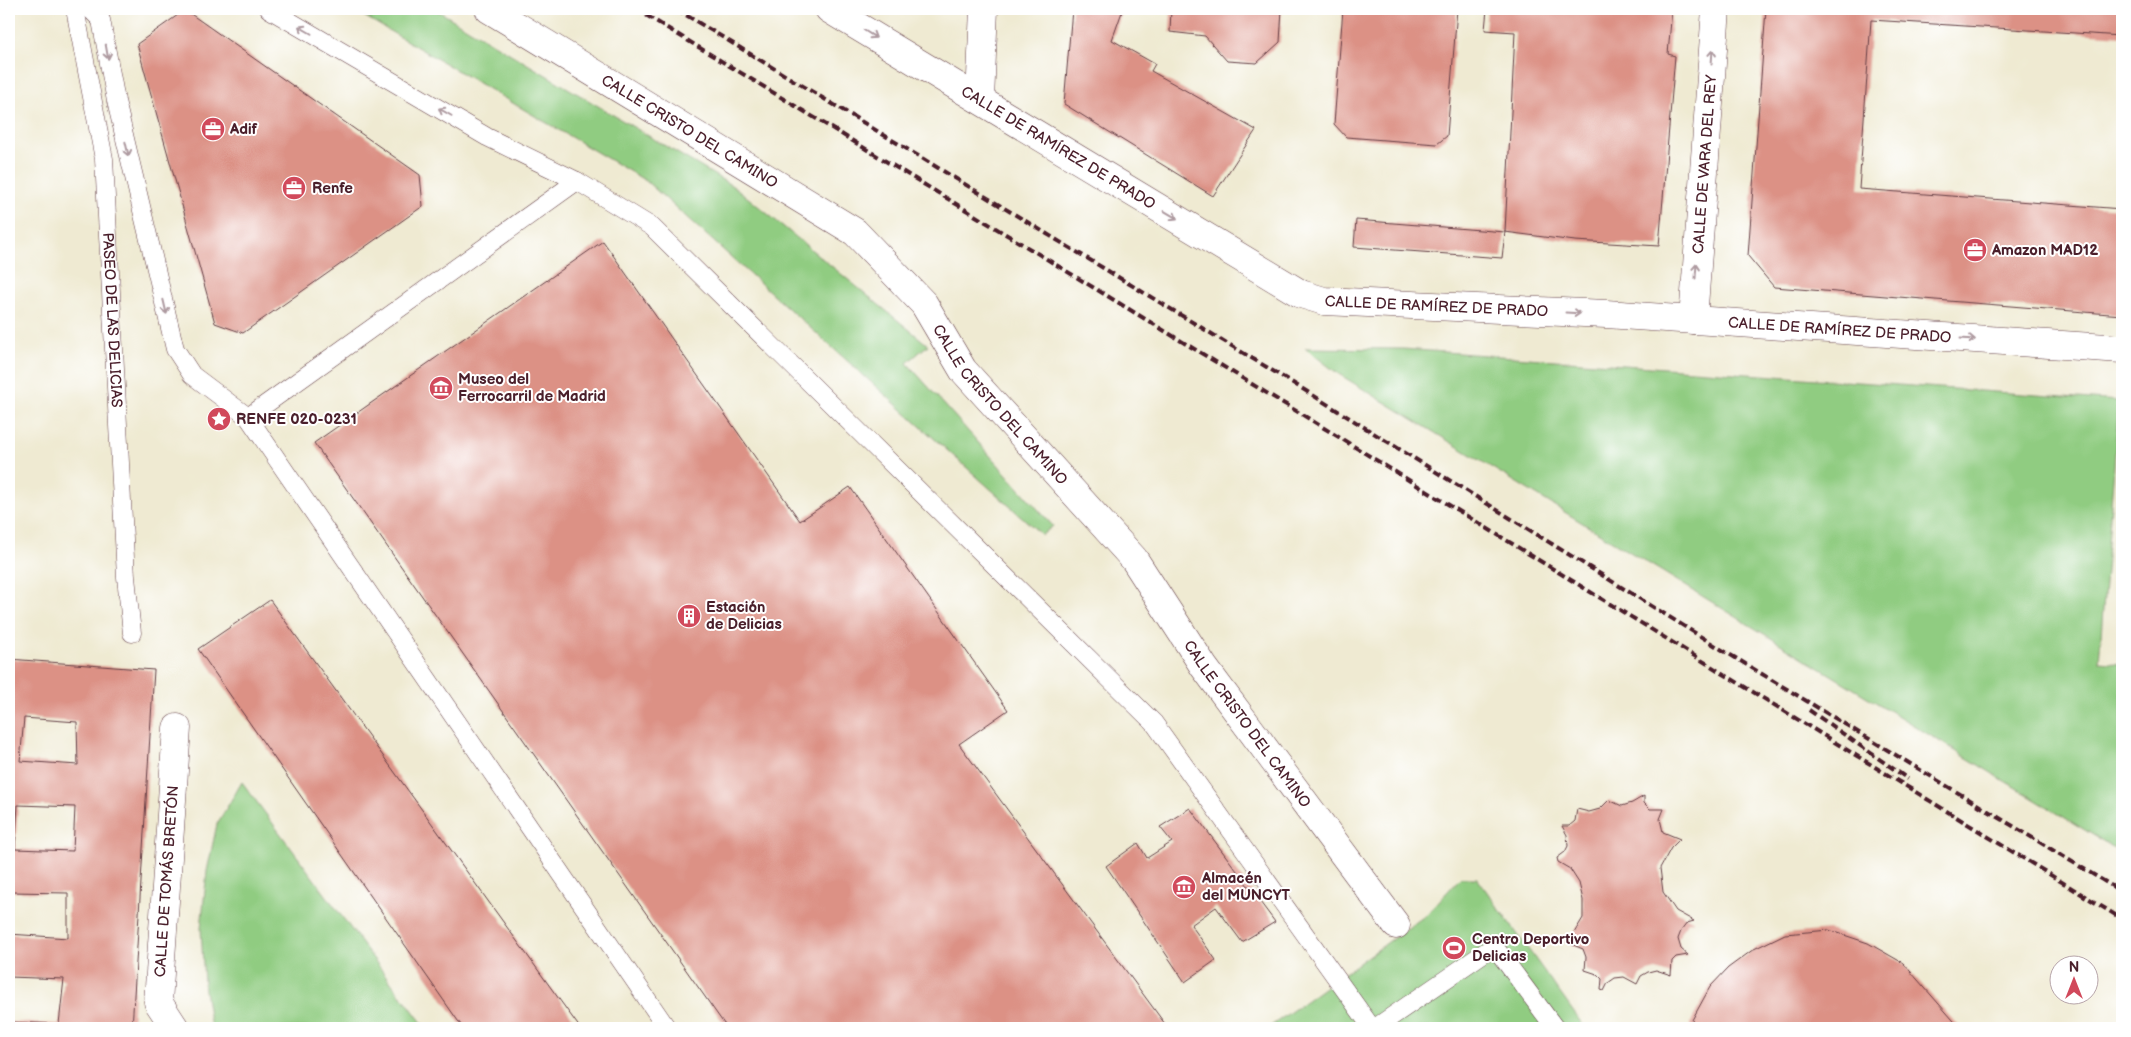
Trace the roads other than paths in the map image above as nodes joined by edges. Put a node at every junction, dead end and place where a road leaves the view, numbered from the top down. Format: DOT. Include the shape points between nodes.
graph roads {
  1 [pos="75,9"];
  2 [pos="90,9"];
  3 [pos="269,9"];
  4 [pos="489,9"];
  5 [pos="829,9"];
  6 [pos="984,9"];
  7 [pos="1716,9"];
  8 [pos="980,99"];
  9 [pos="577,181"];
  10 [pos="1693,320"];
  11 [pos="2122,350"];
  12 [pos="248,417"];
  13 [pos="132,633"];
  14 [pos="177,728"];
  15 [pos="1396,925"];
  16 [pos="175,1028"];
  17 [pos="668,1028"];
  18 [pos="1374,1028"];
  19 [pos="1555,1028"];
  1 -- 13 [label="lane, PASEO DE LAS DELICIAS" via="104,159 126,577"];
  2 -- 12 [label="lane, one-way" via="101,20 116,101 175,349 192,375"];
  9 -- 3 [label="lane, one-way" via="487,136"];
  4 -- 15 [label="street, CALLE CRISTO DEL CAMINO" via="855,232 924,304 963,370 1134,559 1204,667"];
  5 -- 8 [label="street, CALLE DE RAMÍREZ DE PRADO, one-way"];
  6 -- 8 [label="street"];
  10 -- 7 [label="street, CALLE DE VARA DEL REY, one-way"];
  8 -- 10 [label="street, CALLE DE RAMÍREZ DE PRADO, one-way" via="1302,294 1324,300"];
  9 -- 12 [label="lane"];
  9 -- 18 [label="lane" via="652,227 1154,723"];
  10 -- 11 [label="street, CALLE DE RAMÍREZ DE PRADO, one-way"];
  12 -- 17 [label="lane"];
  14 -- 16 [label="street, CALLE DE TOMÁS BRETÓN" via="158,1002"];
  18 -- 19 [label="lane" via="1494,946"];
}
